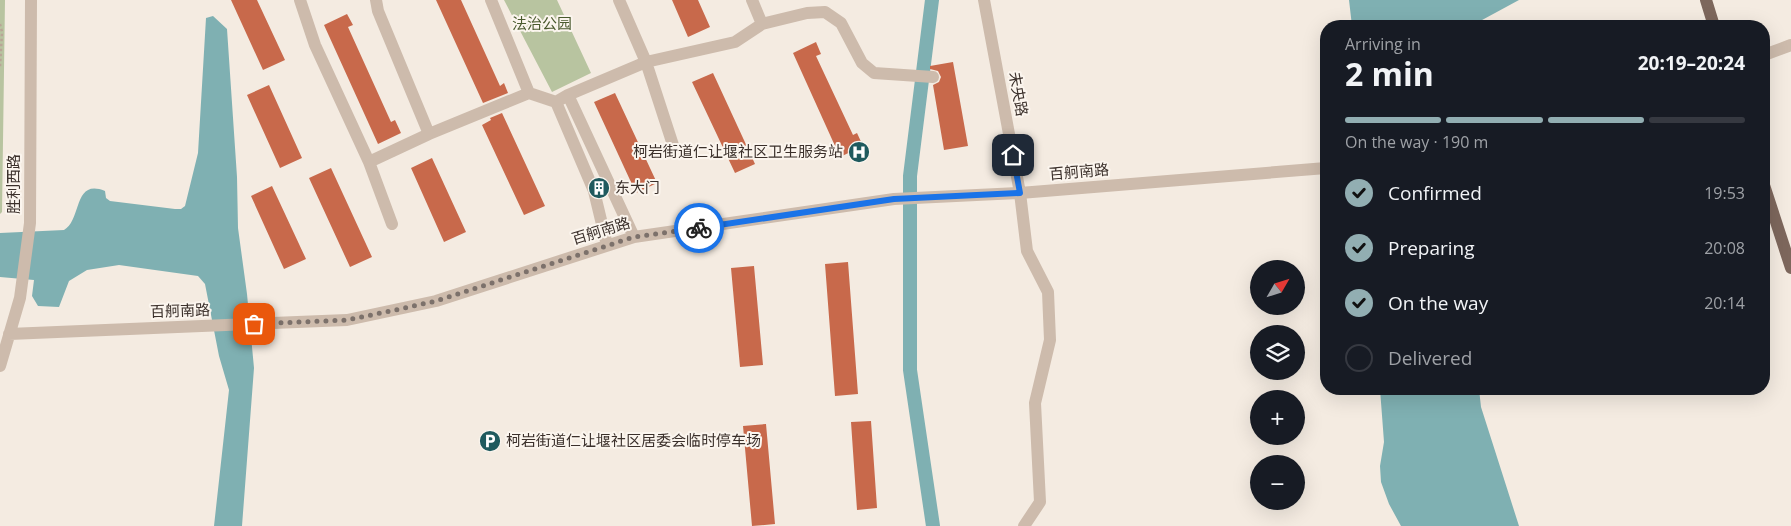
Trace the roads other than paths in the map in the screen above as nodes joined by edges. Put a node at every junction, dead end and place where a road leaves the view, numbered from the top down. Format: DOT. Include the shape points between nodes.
graph roads {
  1 [pos="31,0"];
  2 [pos="300,0"];
  3 [pos="376,0"];
  4 [pos="491,0"];
  5 [pos="619,0"];
  6 [pos="752,0"];
  7 [pos="984,0"];
  8 [pos="1706,0"];
  9 [pos="1712,20"];
  10 [pos="762,24"];
  11 [pos="1791,45"];
  12 [pos="1770,53"];
  13 [pos="646,62"];
  14 [pos="933,76"];
  15 [pos="529,93"];
  16 [pos="568,95"];
  17 [pos="556,102"];
  18 [pos="428,134"];
  19 [pos="673,145"];
  20 [pos="369,162"];
  21 [pos="1320,168"];
  22 [pos="1020,193"];
  23 [pos="1770,203"];
  24 [pos="392,224"];
  25 [pos="634,237"];
  26 [pos="607,245"];
  27 [pos="1791,268"];
  28 [pos="10,334"];
  29 [pos="0,366"];
  30 [pos="1024,526"];
  1 -- 28 [label="street, 胜利西路" via="30,223 20,298"];
  2 -- 20 [label="street" via="314,45"];
  3 -- 18 [label="street"];
  4 -- 15 [label="street"];
  5 -- 13 [label="street"];
  6 -- 10 [label="street"];
  7 -- 22 [label="street, 未央路"];
  8 -- 9 [label="main road"];
  10 -- 13 [label="street" via="735,42"];
  10 -- 14 [label="street" via="825,12 841,23 862,62 874,72"];
  11 -- 12 [label="street"];
  13 -- 16 [label="street"];
  13 -- 19 [label="street"];
  15 -- 17 [label="street"];
  15 -- 18 [label="street"];
  16 -- 17 [label="street"];
  16 -- 25 [label="street"];
  17 -- 26 [label="street" via="594,191"];
  18 -- 20 [label="street"];
  20 -- 24 [label="street"];
  21 -- 22 [label="street, 百舸南路"];
  22 -- 25 [label="street, 百舸南路" via="894,199"];
  22 -- 30 [label="street, 未央路" via="1027,251 1048,292 1050,340 1035,403 1040,502"];
  23 -- 27 [label="main road"];
  25 -- 26 [label="street, 百舸南路"];
  26 -- 28 [label="street, 百舸南路" via="436,301 347,320"];
  28 -- 29 [label="street, 胜利西路"];
}
